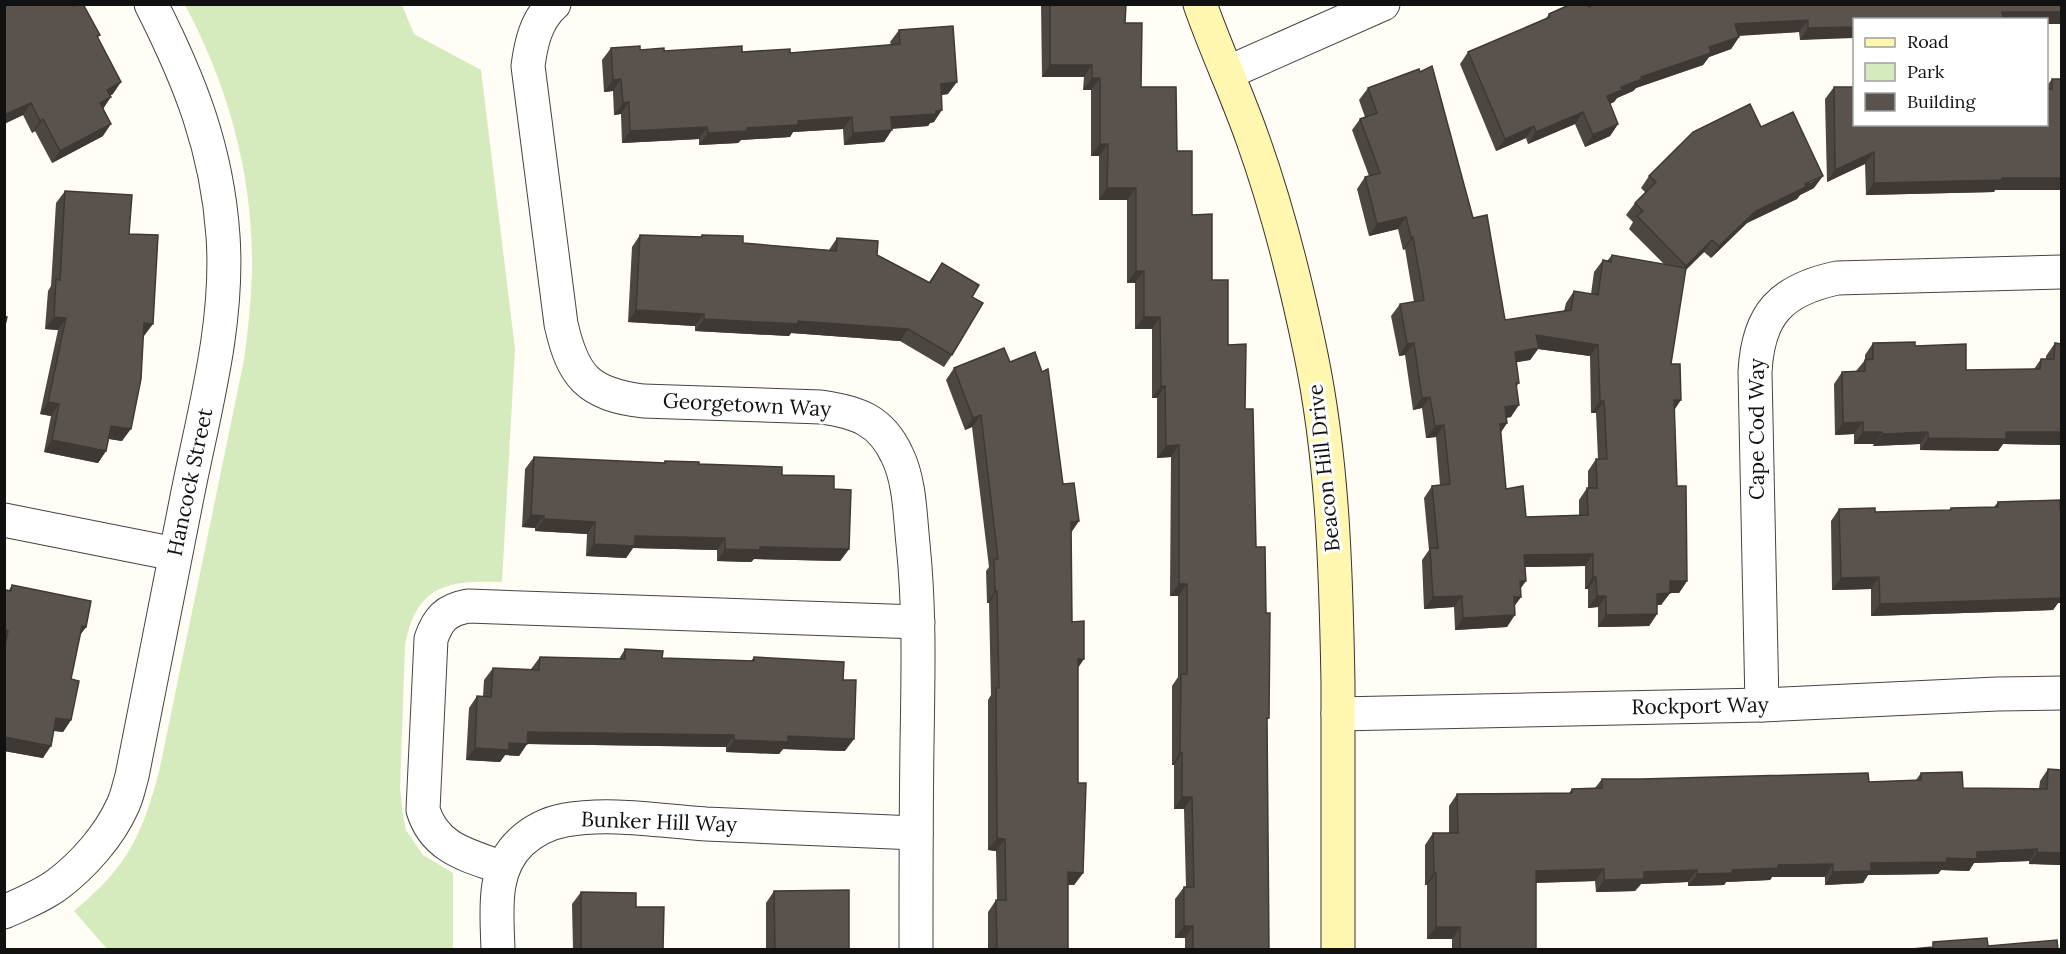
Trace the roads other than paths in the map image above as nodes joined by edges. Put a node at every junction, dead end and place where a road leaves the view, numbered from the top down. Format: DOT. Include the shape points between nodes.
graph roads {
  1 [pos="151,4"];
  2 [pos="554,4"];
  3 [pos="1200,4"];
  4 [pos="1383,4"];
  5 [pos="1227,73"];
  6 [pos="2061,272"];
  7 [pos="4,520"];
  8 [pos="175,554"];
  9 [pos="918,622"];
  10 [pos="2061,693"];
  11 [pos="1762,705"];
  12 [pos="1338,714"];
  13 [pos="916,833"];
  14 [pos="503,868"];
  15 [pos="4,912"];
  16 [pos="498,950"];
  17 [pos="916,950"];
  18 [pos="1338,950"];
  1 -- 8 [label="street, Hancock Street" via="199,110 211,155 223,237 224,276 215,361"];
  2 -- 9 [label="street, Georgetown Way" via="537,26 528,66 561,324 575,366 599,391 617,398 821,407 846,410 868,419 885,434 898,456 906,485"];
  3 -- 5 [label="street, Beacon Hill Drive"];
  4 -- 5 [label="street"];
  5 -- 12 [label="street, Beacon Hill Drive" via="1273,200 1311,357 1326,452 1335,556"];
  6 -- 11 [label="street, Cape Cod Way" via="1837,278 1796,291 1768,318 1756,350 1755,372"];
  7 -- 8 [label="street"];
  8 -- 15 [label="street, Hancock Street" via="132,776 122,807 106,834 57,885"];
  9 -- 13 [label="street, Georgetown Way"];
  9 -- 14 [label="street" via="468,606 446,614 436,624 431,639 423,810 431,830 443,842"];
  10 -- 11 [label="street, Rockport Way"];
  11 -- 12 [label="street, Rockport Way"];
  12 -- 18 [label="street, Beacon Hill Drive"];
  13 -- 14 [label="street, Bunker Hill Way" via="620,818 565,820 539,829 520,843"];
  13 -- 17 [label="street, Georgetown Way"];
  14 -- 16 [label="street, Bunker Hill Way" via="497,893"];
}
